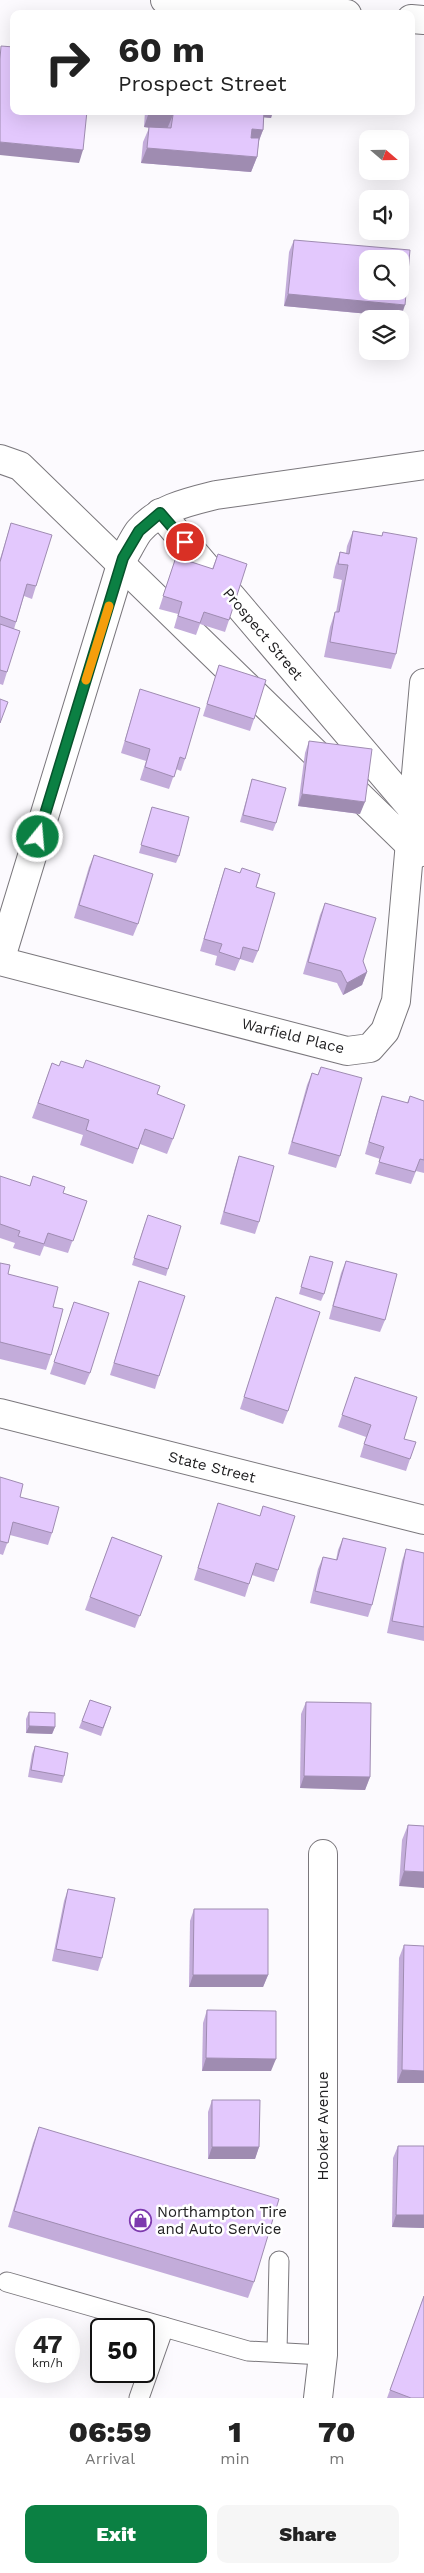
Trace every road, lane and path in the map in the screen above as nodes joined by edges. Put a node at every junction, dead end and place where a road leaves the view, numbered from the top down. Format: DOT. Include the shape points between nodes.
graph roads {
  1 [pos="165,0"];
  2 [pos="295,10"];
  3 [pos="0,459"];
  4 [pos="424,465"];
  5 [pos="160,513"];
  6 [pos="424,683"];
  7 [pos="424,823"];
  8 [pos="424,859"];
  9 [pos="5,929"];
  10 [pos="0,961"];
  11 [pos="0,1413"];
  12 [pos="424,1520"];
  13 [pos="323,1854"];
  14 [pos="279,2260"];
  15 [pos="7,2282"];
  16 [pos="164,2327"];
  17 [pos="277,2352"];
  18 [pos="323,2355"];
  19 [pos="139,2398"];
  20 [pos="318,2398"];
  1 -- 2 [label="street"];
  3 -- 8 [label="street" via="20,466"];
  4 -- 5 [label="street" via="216,495"];
  5 -- 7 [label="street, Prospect Street"];
  5 -- 9 [label="street" via="139,531 123,558"];
  6 -- 10 [label="street, Warfield Place" via="396,1001 385,1032 370,1048 347,1051"];
  9 -- 10 [label="street"];
  11 -- 12 [label="street, State Street"];
  13 -- 18 [label="street, Hooker Avenue"];
  14 -- 17 [label="lane"];
  15 -- 16 [label="lane"];
  16 -- 17 [label="lane" via="248,2351"];
  16 -- 19 [label="lane"];
  17 -- 18 [label="lane"];
  18 -- 20 [label="street, Hooker Avenue"];
}
